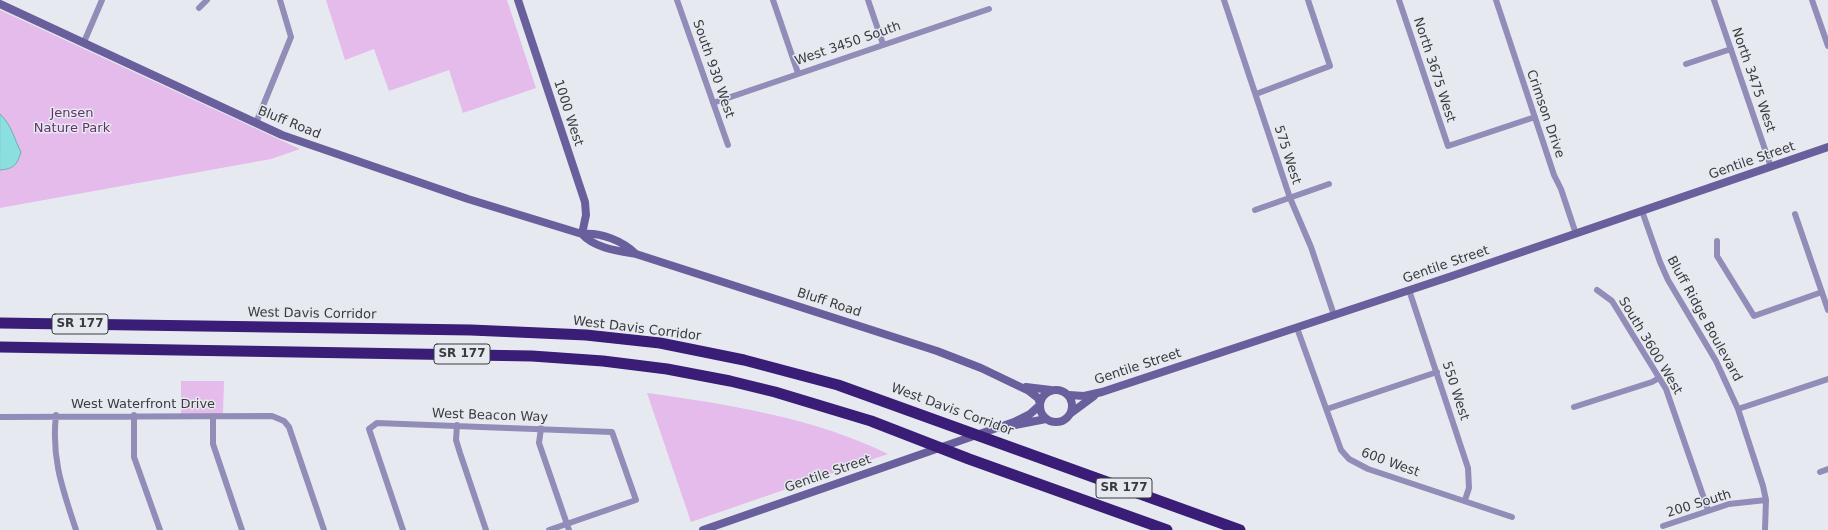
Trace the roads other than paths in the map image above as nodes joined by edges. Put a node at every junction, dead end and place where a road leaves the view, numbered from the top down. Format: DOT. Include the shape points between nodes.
graph roads {
  1 [pos="102,0"];
  2 [pos="207,0"];
  3 [pos="280,0"];
  4 [pos="518,0"];
  5 [pos="677,0"];
  6 [pos="773,0"];
  7 [pos="868,0"];
  8 [pos="1224,0"];
  9 [pos="1308,0"];
  10 [pos="1399,0"];
  11 [pos="1496,0"];
  12 [pos="1714,0"];
  13 [pos="1812,0"];
  14 [pos="0,4"];
  15 [pos="199,8"];
  16 [pos="989,9"];
  17 [pos="1826,35"];
  18 [pos="84,42"];
  19 [pos="883,44"];
  20 [pos="1828,46"];
  21 [pos="1731,49"];
  22 [pos="1686,64"];
  23 [pos="798,73"];
  24 [pos="1256,94"];
  25 [pos="713,103"];
  26 [pos="1535,117"];
  27 [pos="256,122"];
  28 [pos="728,145"];
  29 [pos="1828,147"];
  30 [pos="1771,167"];
  31 [pos="1329,184"];
  32 [pos="1290,198"];
  33 [pos="1255,210"];
  34 [pos="1642,211"];
  35 [pos="1795,214"];
  36 [pos="582,234"];
  37 [pos="1576,234"];
  38 [pos="1717,241"];
  39 [pos="1409,290"];
  40 [pos="1597,290"];
  41 [pos="1822,292"];
  42 [pos="1828,310"];
  43 [pos="1334,315"];
  44 [pos="0,323"];
  45 [pos="1297,328"];
  46 [pos="0,347"];
  47 [pos="1437,372"];
  48 [pos="1659,378"];
  49 [pos="1828,379"];
  50 [pos="1012,383"];
  51 [pos="1051,390"];
  52 [pos="1102,392"];
  53 [pos="1069,395"];
  54 [pos="1040,404"];
  55 [pos="1574,407"];
  56 [pos="1327,409"];
  57 [pos="1738,409"];
  58 [pos="1070,414"];
  59 [pos="56,415"];
  60 [pos="134,416"];
  61 [pos="213,416"];
  62 [pos="0,417"];
  63 [pos="1046,419"];
  64 [pos="458,425"];
  65 [pos="1007,425"];
  66 [pos="541,428"];
  67 [pos="1828,469"];
  68 [pos="1820,472"];
  69 [pos="1465,500"];
  70 [pos="1766,500"];
  71 [pos="1708,510"];
  72 [pos="1512,517"];
  73 [pos="1663,526"];
  74 [pos="568,527"];
  75 [pos="76,530"];
  76 [pos="160,530"];
  77 [pos="242,530"];
  78 [pos="324,530"];
  79 [pos="403,530"];
  80 [pos="486,530"];
  81 [pos="549,530"];
  82 [pos="703,530"];
  83 [pos="1167,530"];
  84 [pos="1240,530"];
  85 [pos="1765,530"];
  1 -- 18 [label="street"];
  2 -- 15 [label="street"];
  3 -- 27 [label="street" via="291,37"];
  4 -- 36 [label="main road, 1000 West" via="585,202 586,215"];
  5 -- 25 [label="street, South 930 West"];
  6 -- 23 [label="street"];
  7 -- 19 [label="street"];
  8 -- 24 [label="street, 575 West"];
  9 -- 24 [label="street" via="1330,66"];
  10 -- 26 [label="street, North 3675 West" via="1448,146"];
  11 -- 26 [label="street, Crimson Drive"];
  12 -- 21 [label="street, North 3475 West"];
  13 -- 17 [label="street"];
  14 -- 18 [label="main road, Bluff Road"];
  16 -- 19 [label="street, West 3450 South"];
  17 -- 20 [label="street"];
  18 -- 27 [label="main road, Bluff Road"];
  19 -- 23 [label="street, West 3450 South"];
  21 -- 22 [label="street"];
  21 -- 30 [label="street, North 3475 West"];
  23 -- 25 [label="street, West 3450 South"];
  24 -- 32 [label="street, 575 West"];
  25 -- 28 [label="street, South 930 West"];
  26 -- 37 [label="street, Crimson Drive"];
  27 -- 36 [label="main road, Bluff Road" via="282,135 345,158"];
  29 -- 30 [label="main road, Gentile Street"];
  30 -- 34 [label="main road, Gentile Street"];
  31 -- 32 [label="street"];
  32 -- 33 [label="street"];
  32 -- 43 [label="street, 575 West" via="1311,246"];
  34 -- 37 [label="main road, Gentile Street"];
  34 -- 57 [label="street, Bluff Ridge Boulevard" via="1668,280 1716,361"];
  35 -- 41 [label="street"];
  36 -- 50 [label="main road, Bluff Road" via="595,234 615,240 636,254 925,346"];
  37 -- 39 [label="main road, Gentile Street"];
  38 -- 41 [label="street" via="1717,256 1754,316"];
  39 -- 43 [label="main road, Gentile Street"];
  39 -- 47 [label="street, 550 West"];
  40 -- 48 [label="street, South 3600 West" via="1612,301"];
  41 -- 42 [label="street"];
  43 -- 45 [label="main road, Gentile Street"];
  44 -- 84 [label="highway, West Davis Corridor / SR 177" via="558,333 615,337 697,350 778,368 868,394"];
  45 -- 52 [label="main road, Gentile Street"];
  45 -- 56 [label="street, 600 West"];
  46 -- 83 [label="highway, SR 177" via="496,355 604,361 673,370 752,386 846,413"];
  47 -- 56 [label="street"];
  47 -- 69 [label="street, 550 West" via="1468,468"];
  48 -- 55 [label="street"];
  48 -- 71 [label="street, South 3600 West" via="1671,402"];
  49 -- 57 [label="street"];
  50 -- 51 [label="main road, Bluff Road"];
  50 -- 54 [label="main road, Bluff Road" via="1030,392"];
  51 -- 53 [label="main road" via="1063,390"];
  51 -- 54 [label="main road" via="1044,394"];
  52 -- 53 [label="main road, Gentile Street" via="1084,396"];
  52 -- 58 [label="main road"];
  53 -- 58 [label="main road" via="1073,406"];
  54 -- 63 [label="main road" via="1041,413"];
  54 -- 65 [label="main road, Gentile Street" via="1022,419"];
  56 -- 69 [label="street, 600 West" via="1341,450 1357,465"];
  57 -- 70 [label="street, Bluff Ridge Boulevard"];
  58 -- 63 [label="main road" via="1065,420 1057,422"];
  59 -- 60 [label="street, West Waterfront Drive"];
  59 -- 62 [label="street, West Waterfront Drive"];
  59 -- 75 [label="street" via="56,462"];
  60 -- 61 [label="street, West Waterfront Drive"];
  60 -- 76 [label="street" via="134,457"];
  61 -- 77 [label="street" via="213,444"];
  61 -- 78 [label="street, West Waterfront Drive" via="272,416 284,421 289,427"];
  63 -- 65 [label="main road, Gentile Street"];
  64 -- 66 [label="street, West Beacon Way"];
  64 -- 79 [label="street, West Beacon Way" via="377,423 369,429"];
  64 -- 80 [label="street" via="456,440"];
  65 -- 82 [label="main road, Gentile Street"];
  66 -- 74 [label="street" via="539,443"];
  66 -- 74 [label="street, West Beacon Way" via="612,432 636,500"];
  67 -- 68 [label="street"];
  69 -- 72 [label="street, 600 West"];
  70 -- 71 [label="street, 200 South" via="1730,504"];
  70 -- 85 [label="street, Bluff Ridge Boulevard"];
  71 -- 73 [label="street, 200 South"];
  74 -- 81 [label="street"];
}
